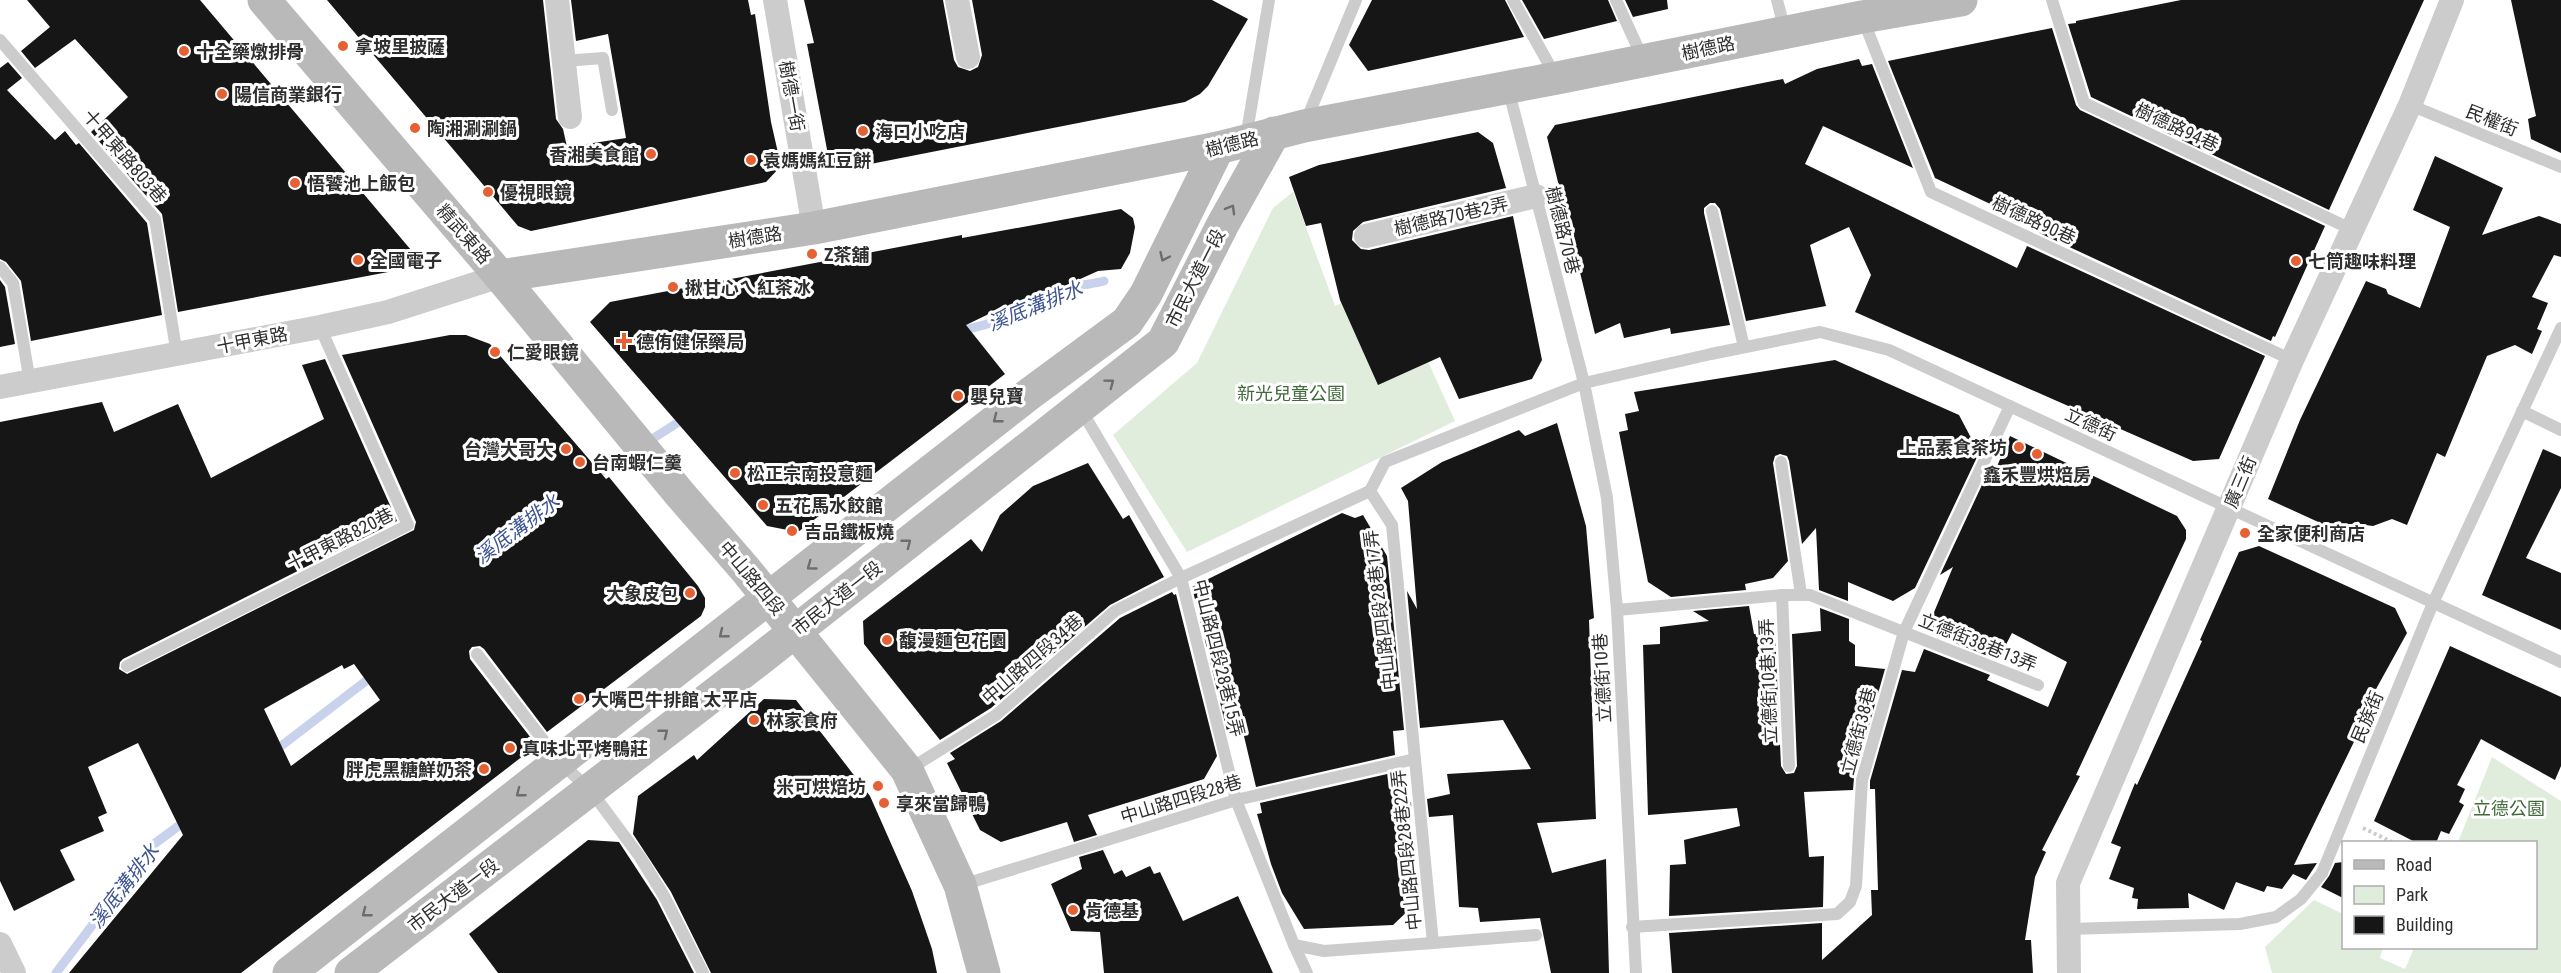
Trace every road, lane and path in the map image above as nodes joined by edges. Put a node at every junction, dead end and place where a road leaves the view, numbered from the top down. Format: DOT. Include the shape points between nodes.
graph roads {
  1 [pos="264,0"];
  2 [pos="557,0"];
  3 [pos="775,0"];
  4 [pos="957,0"];
  5 [pos="1269,0"];
  6 [pos="1356,0"];
  7 [pos="1513,0"];
  8 [pos="1616,0"];
  9 [pos="1777,0"];
  10 [pos="1961,0"];
  11 [pos="2052,0"];
  12 [pos="2452,0"];
  13 [pos="1862,16"];
  14 [pos="1785,32"];
  15 [pos="0,40"];
  16 [pos="968,57"];
  17 [pos="564,61"];
  18 [pos="1644,61"];
  19 [pos="1557,78"];
  20 [pos="1508,87"];
  21 [pos="2410,105"];
  22 [pos="612,110"];
  23 [pos="570,117"];
  24 [pos="1260,137"];
  25 [pos="2561,167"];
  26 [pos="1536,196"];
  27 [pos="1712,211"];
  28 [pos="814,228"];
  29 [pos="2353,230"];
  30 [pos="1366,236"];
  31 [pos="0,267"];
  32 [pos="500,276"];
  33 [pos="320,327"];
  34 [pos="2561,328"];
  35 [pos="1744,347"];
  36 [pos="177,355"];
  37 [pos="2292,360"];
  38 [pos="30,382"];
  39 [pos="1584,383"];
  40 [pos="0,387"];
  41 [pos="1079,406"];
  42 [pos="2010,406"];
  43 [pos="2522,411"];
  44 [pos="2561,430"];
  45 [pos="1781,462"];
  46 [pos="1370,491"];
  47 [pos="2228,508"];
  48 [pos="1181,578"];
  49 [pos="1801,594"];
  50 [pos="1782,595"];
  51 [pos="768,597"];
  52 [pos="2433,603"];
  53 [pos="1617,610"];
  54 [pos="795,630"];
  55 [pos="1904,632"];
  56 [pos="477,654"];
  57 [pos="2561,662"];
  58 [pos="127,666"];
  59 [pos="2038,685"];
  60 [pos="1415,759"];
  61 [pos="560,762"];
  62 [pos="1789,766"];
  63 [pos="907,770"];
  64 [pos="591,790"];
  65 [pos="1236,800"];
  66 [pos="2344,819"];
  67 [pos="2388,841"];
  68 [pos="960,885"];
  69 [pos="1632,927"];
  70 [pos="2068,929"];
  71 [pos="1536,935"];
  72 [pos="1433,943"];
  73 [pos="0,944"];
  74 [pos="1294,945"];
  75 [pos="14,973"];
  76 [pos="289,973"];
  77 [pos="351,973"];
  78 [pos="703,973"];
  79 [pos="984,973"];
  80 [pos="1306,973"];
  81 [pos="1636,973"];
  82 [pos="2069,973"];
  1 -- 32 [label="street, 精武東路"];
  2 -- 17 [label="street"];
  3 -- 28 [label="street, 樹德一街"];
  4 -- 16 [label="street"];
  5 -- 24 [label="lane"];
  6 -- 24 [label="lane"];
  7 -- 19 [label="lane"];
  8 -- 18 [label="lane"];
  9 -- 14 [label="lane"];
  10 -- 13 [label="street, 樹德路"];
  11 -- 29 [label="lane, 樹德路94巷" via="2084,103"];
  12 -- 21 [label="street, 廣三街"];
  13 -- 14 [label="street, 樹德路"];
  13 -- 37 [label="lane, 樹德路90巷" via="1931,192"];
  14 -- 18 [label="street, 樹德路"];
  15 -- 36 [label="lane, 十甲東路803巷" via="155,219"];
  17 -- 22 [label="lane" via="603,58"];
  17 -- 23 [label="street"];
  18 -- 19 [label="street, 樹德路"];
  19 -- 20 [label="street, 樹德路"];
  20 -- 24 [label="street, 樹德路"];
  20 -- 26 [label="lane, 樹德路70巷"];
  21 -- 25 [label="lane, 民權街"];
  21 -- 29 [label="street, 廣三街"];
  24 -- 28 [label="street, 樹德路"];
  41 -- 24 [label="street, 市民大道一段, one-way" via="1163,342 1223,224"];
  24 -- 51 [label="street, 市民大道一段, one-way" via="1127,322"];
  26 -- 30 [label="street, 樹德路70巷2弄"];
  26 -- 39 [label="lane, 樹德路70巷"];
  27 -- 35 [label="lane"];
  28 -- 32 [label="street, 樹德路"];
  29 -- 37 [label="street, 廣三街"];
  31 -- 38 [label="lane" via="13,283"];
  32 -- 33 [label="street, 十甲東路" via="388,312"];
  32 -- 51 [label="street, 中山路四段"];
  33 -- 36 [label="street, 十甲東路"];
  33 -- 58 [label="lane, 十甲東路820巷" via="408,525"];
  34 -- 43 [label="lane, 民族街"];
  35 -- 39 [label="lane, 立德街"];
  35 -- 42 [label="lane, 立德街" via="1820,332 1889,350"];
  36 -- 38 [label="street, 十甲東路"];
  37 -- 47 [label="street, 廣三街"];
  38 -- 40 [label="street, 十甲東路"];
  39 -- 46 [label="lane" via="1385,462"];
  39 -- 53 [label="lane, 立德街10巷" via="1606,498"];
  41 -- 48 [label="lane, 中山路四段28巷15弄"];
  54 -- 41 [label="street, 市民大道一段, one-way"];
  42 -- 47 [label="lane, 立德街"];
  42 -- 55 [label="lane, 立德街38巷"];
  43 -- 44 [label="lane"];
  43 -- 52 [label="lane, 民族街"];
  45 -- 49 [label="lane"];
  46 -- 48 [label="lane, 中山路四段34巷"];
  46 -- 60 [label="lane, 中山路四段28巷17弄" via="1392,525"];
  47 -- 52 [label="lane, 立德街"];
  47 -- 70 [label="street, 廣三街" via="2068,883"];
  48 -- 63 [label="lane, 中山路四段34巷" via="1115,611 996,715"];
  48 -- 65 [label="lane, 中山路四段28巷15弄"];
  49 -- 50 [label="lane, 立德街10巷13弄"];
  49 -- 55 [label="lane, 立德街10巷13弄"];
  50 -- 53 [label="lane, 立德街10巷13弄"];
  50 -- 62 [label="lane, 立德街10巷13弄"];
  51 -- 54 [label="street, 中山路四段"];
  51 -- 61 [label="street, 市民大道一段, one-way"];
  52 -- 57 [label="lane, 立德街"];
  52 -- 66 [label="lane, 民族街"];
  53 -- 69 [label="lane, 立德街10巷"];
  54 -- 63 [label="street, 中山路四段"];
  64 -- 54 [label="street, 市民大道一段, one-way"];
  55 -- 59 [label="lane, 立德街38巷13弄"];
  55 -- 69 [label="lane, 立德街38巷" via="1862,780 1856,886 1850,902 1837,914"];
  56 -- 61 [label="lane"];
  60 -- 65 [label="lane, 中山路四段28巷"];
  60 -- 72 [label="lane, 中山路四段28巷22弄"];
  61 -- 64 [label="lane"];
  61 -- 76 [label="street, 市民大道一段, one-way"];
  63 -- 68 [label="street, 中山路四段"];
  64 -- 77 [label="street, 市民大道一段"];
  64 -- 78 [label="lane" via="664,896"];
  65 -- 68 [label="lane, 中山路四段28巷"];
  65 -- 74 [label="lane, 中山路四段28巷15弄"];
  66 -- 67 [label="path"];
  66 -- 70 [label="lane, 民族街" via="2322,873 2301,899 2276,917 2240,924"];
  68 -- 79 [label="street, 中山路四段"];
  69 -- 81 [label="lane, 立德街10巷"];
  70 -- 82 [label="street, 廣三街"];
  71 -- 72 [label="lane, 中山路四段28巷22弄"];
  72 -- 74 [label="lane" via="1324,951"];
  73 -- 75 [label="street"];
  74 -- 80 [label="lane, 中山路四段28巷15弄"];
}
